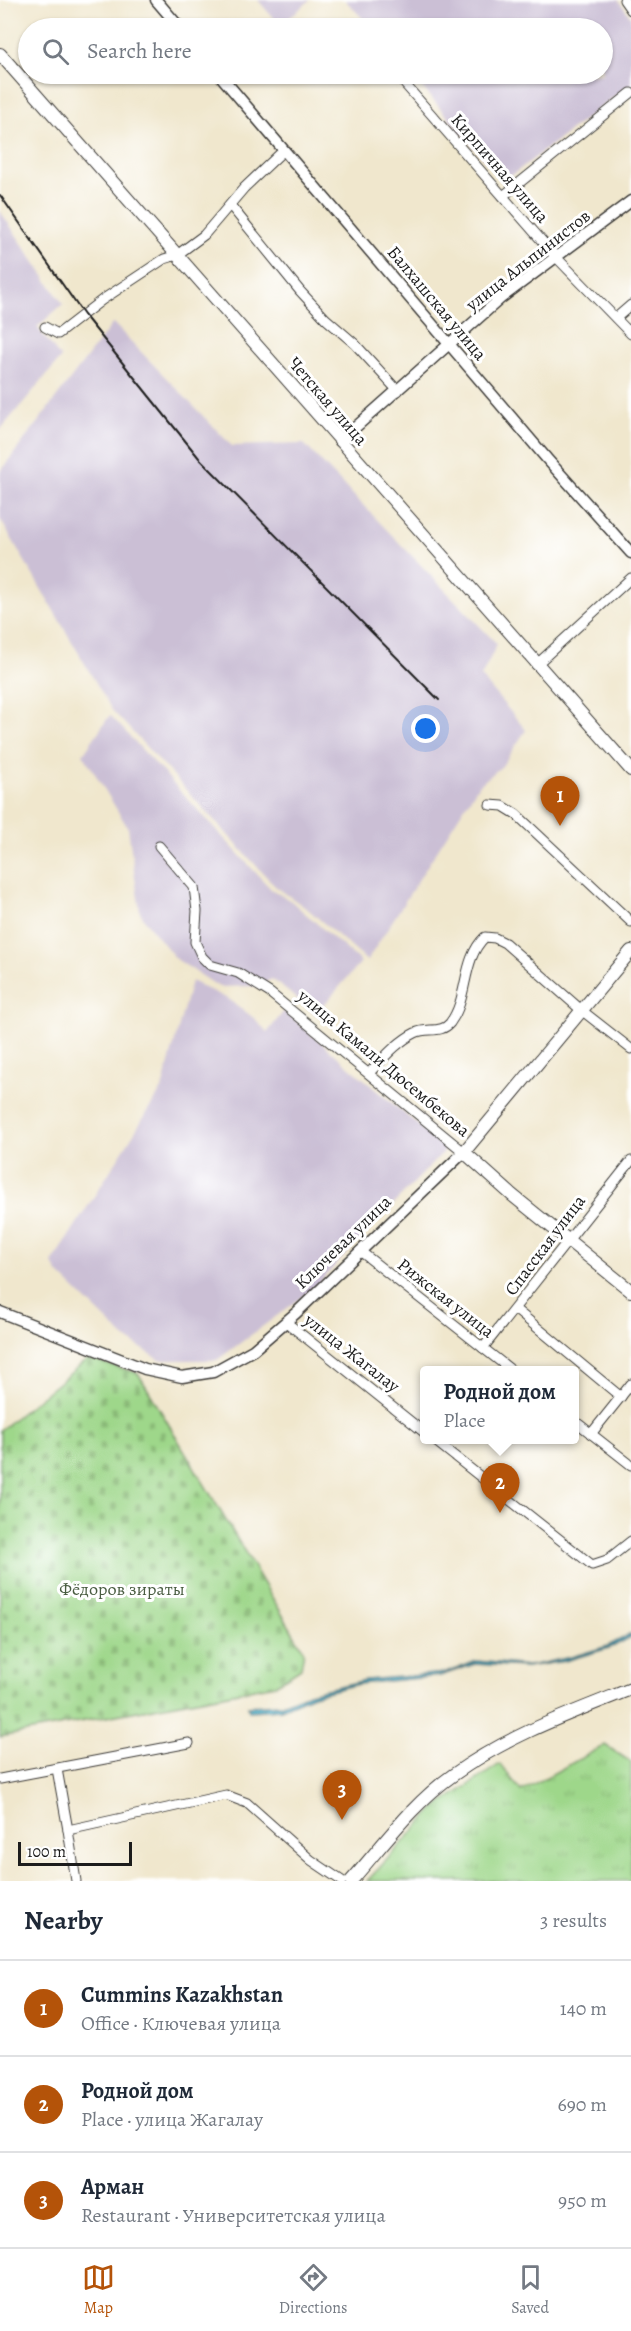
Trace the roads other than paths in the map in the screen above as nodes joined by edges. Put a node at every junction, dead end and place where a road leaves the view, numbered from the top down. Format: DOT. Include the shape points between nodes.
graph roads {
  1 [pos="156,0"];
  2 [pos="624,0"];
  3 [pos="631,10"];
  4 [pos="171,18"];
  5 [pos="0,54"];
  6 [pos="18,74"];
  7 [pos="26,84"];
  8 [pos="228,84"];
  9 [pos="405,84"];
  10 [pos="631,93"];
  11 [pos="284,150"];
  12 [pos="503,196"];
  13 [pos="631,201"];
  14 [pos="230,205"];
  15 [pos="177,255"];
  16 [pos="556,257"];
  17 [pos="631,304"];
  18 [pos="616,318"];
  19 [pos="45,327"];
  20 [pos="631,334"];
  21 [pos="451,345"];
  22 [pos="398,391"];
  23 [pos="340,441"];
  24 [pos="631,553"];
  25 [pos="631,578"];
  26 [pos="536,665"];
  27 [pos="631,770"];
  28 [pos="490,806"];
  29 [pos="159,846"];
  30 [pos="631,922"];
  31 [pos="631,951"];
  32 [pos="580,1009"];
  33 [pos="631,1049"];
  34 [pos="369,1073"];
  35 [pos="464,1152"];
  36 [pos="631,1161"];
  37 [pos="567,1241"];
  38 [pos="360,1251"];
  39 [pos="631,1290"];
  40 [pos="516,1310"];
  41 [pos="0,1312"];
  42 [pos="286,1322"];
  43 [pos="483,1348"];
  44 [pos="505,1366"];
  45 [pos="631,1384"];
  46 [pos="621,1397"];
  47 [pos="579,1424"];
  48 [pos="420,1428"];
  49 [pos="591,1434"];
  50 [pos="439,1444"];
  51 [pos="631,1465"];
  52 [pos="631,1541"];
  53 [pos="631,1689"];
  54 [pos="189,1743"];
  55 [pos="57,1769"];
  56 [pos="0,1779"];
  57 [pos="68,1830"];
  58 [pos="76,1881"];
  59 [pos="342,1881"];
  60 [pos="351,1881"];
  1 -- 4 [label="street"];
  2 -- 3 [label="street"];
  5 -- 6 [label="main road, Четская улица"];
  7 -- 15 [label="main road, Четская улица"];
  8 -- 11 [label="street, Балхашская улица"];
  9 -- 12 [label="street, Кирпичная улица"];
  10 -- 12 [label="street"];
  11 -- 14 [label="street"];
  11 -- 21 [label="street, Балхашская улица"];
  12 -- 16 [label="street, Кирпичная улица"];
  13 -- 16 [label="street, улица Альпинистов"];
  14 -- 15 [label="street" via="204,235"];
  14 -- 22 [label="street" via="300,291"];
  15 -- 19 [label="street" via="164,259 102,300 58,334"];
  15 -- 23 [label="main road, Четская улица"];
  16 -- 18 [label="street, Кирпичная улица"];
  16 -- 21 [label="street, улица Альпинистов" via="501,298"];
  17 -- 18 [label="street"];
  18 -- 20 [label="street, Кирпичная улица"];
  21 -- 22 [label="street, улица Альпинистов"];
  21 -- 24 [label="street, Балхашская улица"];
  22 -- 23 [label="street, улица Альпинистов"];
  23 -- 26 [label="main road, Четская улица"];
  25 -- 26 [label="street"];
  26 -- 27 [label="main road, Четская улица"];
  28 -- 30 [label="street" via="503,806 516,814"];
  29 -- 34 [label="street, улица Камали Дюсембекова" via="194,887 195,942 202,957 210,965 238,973 270,993"];
  31 -- 32 [label="main road, Ключевая улица"];
  32 -- 33 [label="street"];
  32 -- 34 [label="street" via="505,944 485,937 472,954 450,1024 443,1029 418,1031 404,1039"];
  32 -- 35 [label="main road, Ключевая улица"];
  34 -- 35 [label="street, улица Камали Дюсембекова"];
  35 -- 37 [label="main road, улица Камали Дюсембекова"];
  35 -- 38 [label="street, Ключевая улица"];
  36 -- 37 [label="street, Спасская улица"];
  37 -- 39 [label="main road, улица Камали Дюсембекова"];
  37 -- 40 [label="street, Спасская улица"];
  38 -- 42 [label="street, Ключевая улица"];
  38 -- 43 [label="street, Рижская улица"];
  40 -- 43 [label="street, Спасская улица"];
  40 -- 46 [label="street"];
  41 -- 42 [label="street, Ключевая улица" via="145,1369 182,1377 213,1372 253,1350"];
  42 -- 48 [label="street, улица Жагалау"];
  43 -- 44 [label="street, Рижская улица"];
  45 -- 46 [label="street"];
  46 -- 49 [label="street"];
  47 -- 49 [label="street"];
  49 -- 51 [label="street"];
  50 -- 52 [label="street" via="591,1565 607,1560"];
  53 -- 60 [label="main road" via="537,1725 452,1776 405,1818"];
  54 -- 55 [label="street"];
  55 -- 56 [label="street"];
  55 -- 57 [label="street"];
  57 -- 58 [label="street"];
  57 -- 59 [label="street" via="226,1795 247,1803 311,1860"];
}
